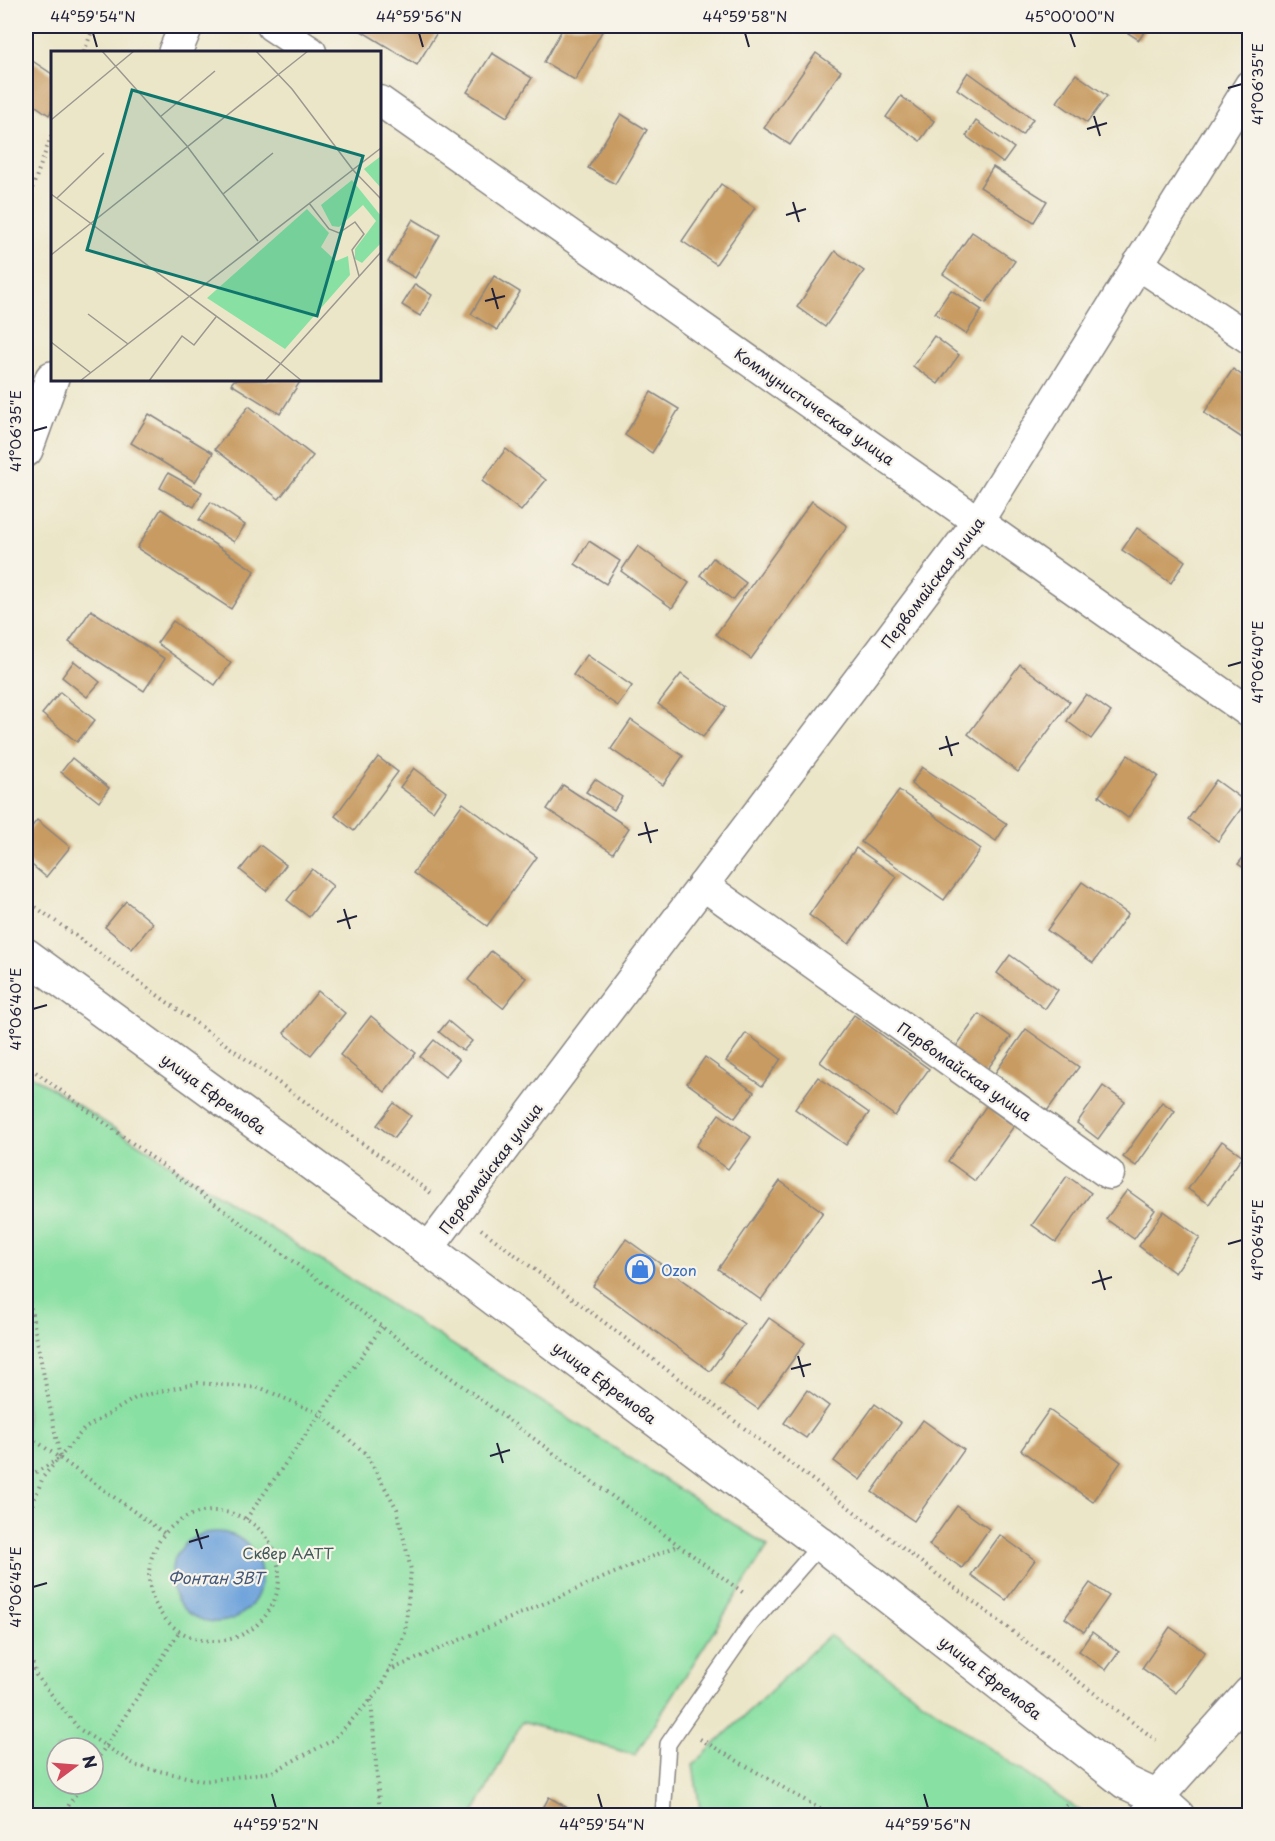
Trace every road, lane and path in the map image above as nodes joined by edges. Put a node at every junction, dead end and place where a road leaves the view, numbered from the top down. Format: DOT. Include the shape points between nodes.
graph roads {
  1 [pos="94,26"];
  2 [pos="186,26"];
  3 [pos="272,26"];
  4 [pos="84,51"];
  5 [pos="175,51"];
  6 [pos="310,51"];
  7 [pos="1250,85"];
  8 [pos="381,102"];
  9 [pos="51,137"];
  10 [pos="26,205"];
  11 [pos="1138,264"];
  12 [pos="1250,339"];
  13 [pos="51,381"];
  14 [pos="26,450"];
  15 [pos="979,520"];
  16 [pos="1250,713"];
  17 [pos="703,885"];
  18 [pos="26,900"];
  19 [pos="26,955"];
  20 [pos="26,1065"];
  21 [pos="1109,1174"];
  22 [pos="457,1211"];
  23 [pos="428,1249"];
  24 [pos="26,1284"];
  25 [pos="382,1327"];
  26 [pos="320,1414"];
  27 [pos="26,1434"];
  28 [pos="60,1458"];
  29 [pos="26,1478"];
  30 [pos="246,1519"];
  31 [pos="26,1521"];
  32 [pos="164,1533"];
  33 [pos="821,1544"];
  34 [pos="680,1545"];
  35 [pos="765,1609"];
  36 [pos="179,1632"];
  37 [pos="26,1641"];
  38 [pos="388,1671"];
  39 [pos="1250,1693"];
  40 [pos="371,1700"];
  41 [pos="680,1728"];
  42 [pos="90,1736"];
  43 [pos="1156,1740"];
  44 [pos="105,1746"];
  45 [pos="74,1796"];
  46 [pos="1068,1803"];
  47 [pos="1161,1809"];
  48 [pos="62,1815"];
  49 [pos="380,1815"];
  50 [pos="663,1815"];
  51 [pos="832,1815"];
  52 [pos="1059,1815"];
  1 -- 4 [label="path"];
  2 -- 5 [label="main road"];
  3 -- 6 [label="street"];
  7 -- 11 [label="street, Первомайская улица"];
  8 -- 15 [label="street, Коммунистическая улица"];
  9 -- 10 [label="path"];
  11 -- 12 [label="street"];
  11 -- 15 [label="street, Первомайская улица"];
  13 -- 14 [label="main road"];
  15 -- 16 [label="street, Коммунистическая улица"];
  15 -- 17 [label="street, Первомайская улица"];
  17 -- 21 [label="street, Первомайская улица"];
  17 -- 22 [label="street, Первомайская улица"];
  18 -- 22 [label="path"];
  19 -- 23 [label="main road, улица Ефремова"];
  20 -- 25 [label="path"];
  22 -- 23 [label="street, Первомайская улица"];
  22 -- 43 [label="path"];
  23 -- 33 [label="main road, улица Ефремова"];
  24 -- 28 [label="path"];
  25 -- 26 [label="path"];
  25 -- 34 [label="path"];
  26 -- 28 [label="path" via="261,1388 198,1383 137,1397 84,1429"];
  26 -- 30 [label="path"];
  26 -- 38 [label="path" via="366,1454 398,1509 411,1570 405,1632"];
  27 -- 28 [label="path"];
  28 -- 29 [label="path"];
  28 -- 31 [label="path" via="43,1477"];
  28 -- 32 [label="path"];
  30 -- 32 [label="path" via="225,1512 202,1512 184,1518"];
  30 -- 36 [label="path" via="274,1549 279,1569 278,1590 270,1610 257,1626 239,1637 219,1642 198,1640"];
  32 -- 36 [label="path" via="153,1552 148,1575 152,1597"];
  33 -- 35 [label="lane"];
  33 -- 47 [label="main road, улица Ефремова"];
  34 -- 35 [label="path"];
  34 -- 38 [label="path"];
  35 -- 41 [label="lane"];
  36 -- 44 [label="path"];
  37 -- 42 [label="path" via="36,1675 79,1729"];
  38 -- 40 [label="path"];
  39 -- 47 [label="main road"];
  40 -- 44 [label="path" via="333,1740 272,1772 204,1781 137,1766"];
  40 -- 49 [label="path"];
  41 -- 50 [label="lane" via="668,1744"];
  41 -- 51 [label="path"];
  45 -- 48 [label="path"];
  46 -- 52 [label="path"];
}
